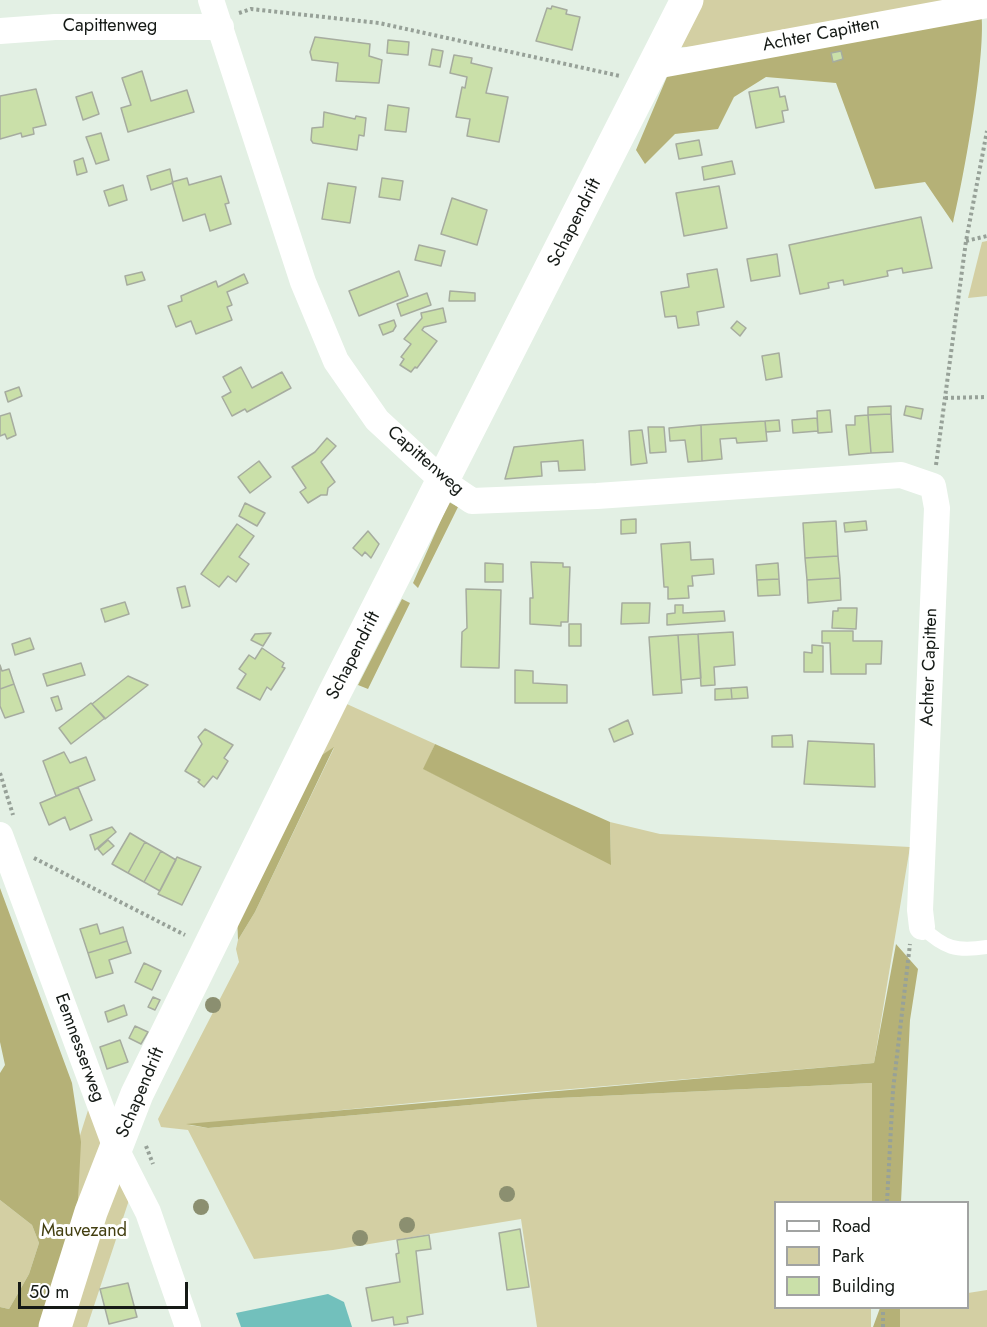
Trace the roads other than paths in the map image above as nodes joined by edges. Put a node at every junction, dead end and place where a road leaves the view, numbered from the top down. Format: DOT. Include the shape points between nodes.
graph roads {
  1 [pos="687,0"];
  2 [pos="987,5"];
  3 [pos="216,16"];
  4 [pos="0,31"];
  5 [pos="651,73"];
  6 [pos="444,482"];
  7 [pos="933,486"];
  8 [pos="0,835"];
  9 [pos="922,927"];
  10 [pos="987,947"];
  11 [pos="117,1151"];
  12 [pos="55,1327"];
  13 [pos="188,1327"];
  1 -- 5 [label="street, Schapendrift"];
  2 -- 5 [label="street, Achter Capitten"];
  3 -- 4 [label="street, Capittenweg"];
  3 -- 6 [label="street, Capittenweg" via="303,282 336,361 377,420"];
  5 -- 6 [label="street, Schapendrift"];
  6 -- 7 [label="street, Capittenweg" via="472,501 901,475"];
  6 -- 11 [label="street, Schapendrift" via="207,948 137,1094"];
  7 -- 9 [label="street, Achter Capitten" via="937,508"];
  8 -- 11 [label="street, Eemnesserweg"];
  9 -- 10 [label="lane" via="939,944 967,950"];
  11 -- 12 [label="street, Schapendrift" via="91,1212"];
  11 -- 13 [label="street, Eemnesserweg" via="147,1212"];
}
